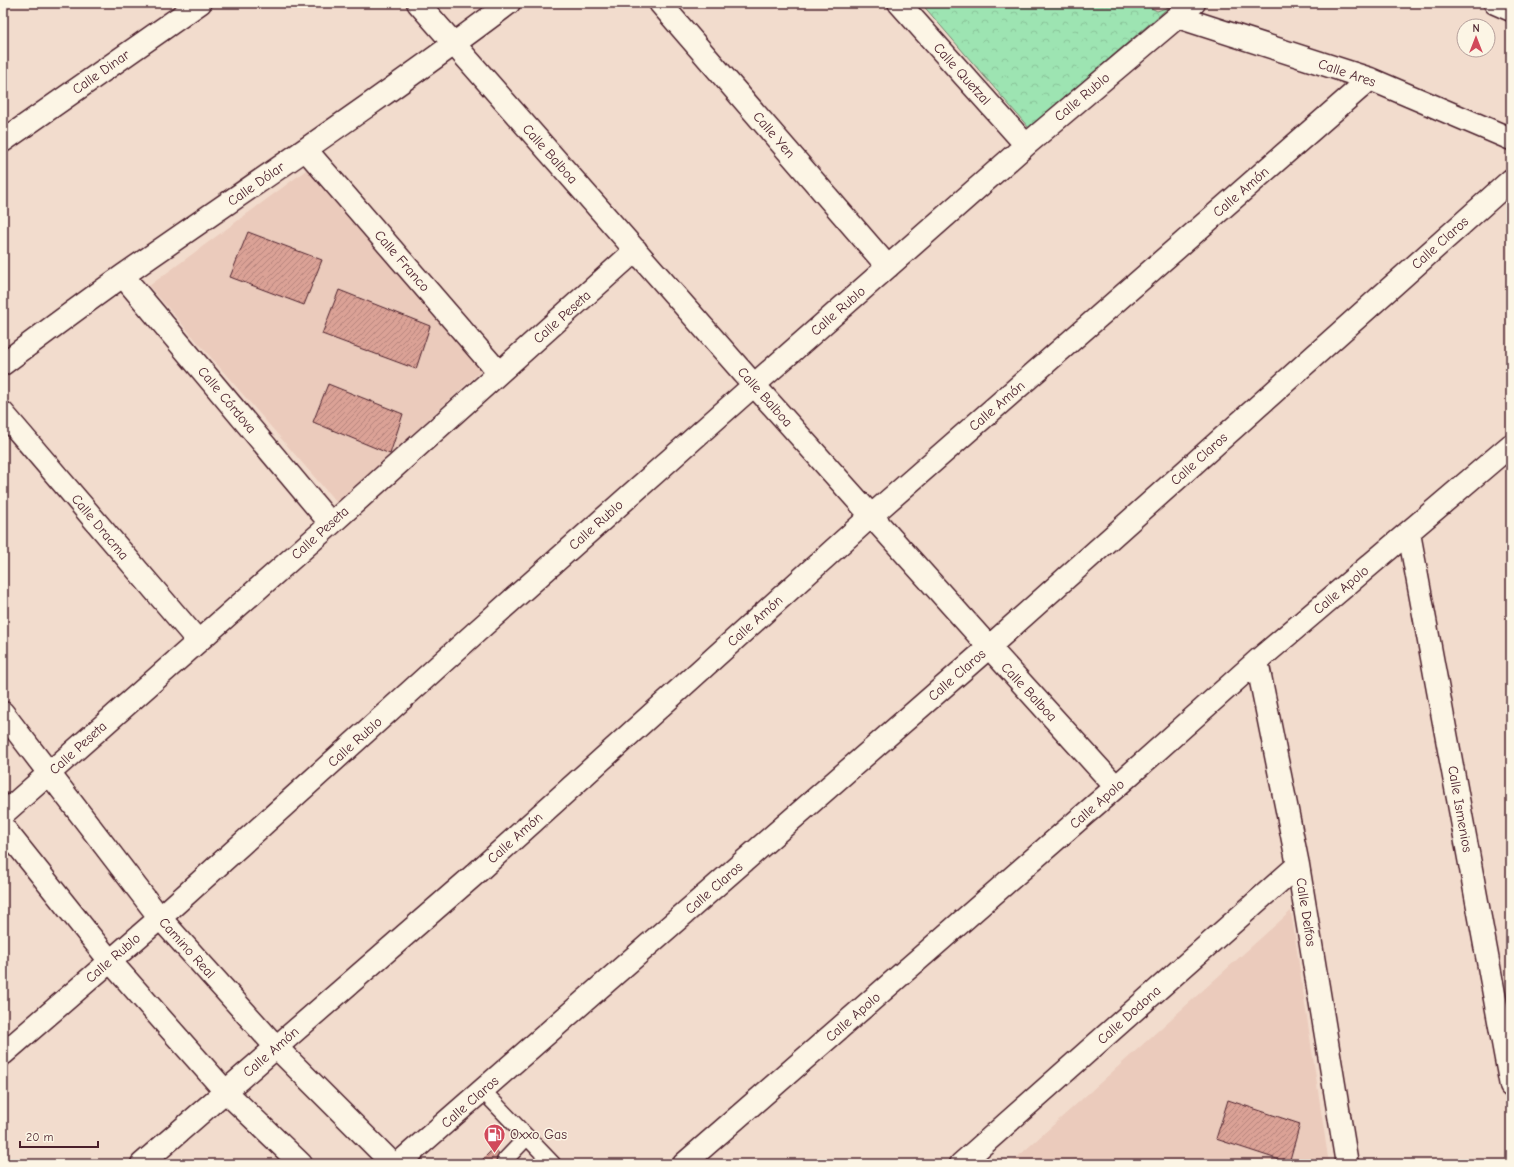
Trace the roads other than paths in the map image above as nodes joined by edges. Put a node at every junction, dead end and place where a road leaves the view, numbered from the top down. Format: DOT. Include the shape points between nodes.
graph roads {
  1 [pos="200,3"];
  2 [pos="418,3"];
  3 [pos="509,3"];
  4 [pos="660,3"];
  5 [pos="899,3"];
  6 [pos="1194,3"];
  7 [pos="1495,3"];
  8 [pos="1511,10"];
  9 [pos="1178,17"];
  10 [pos="454,45"];
  11 [pos="1370,80"];
  12 [pos="1511,139"];
  13 [pos="3,141"];
  14 [pos="1026,145"];
  15 [pos="306,150"];
  16 [pos="1511,180"];
  17 [pos="636,250"];
  18 [pos="888,267"];
  19 [pos="123,276"];
  20 [pos="3,364"];
  21 [pos="499,373"];
  22 [pos="754,385"];
  23 [pos="3,413"];
  24 [pos="1511,445"];
  25 [pos="871,516"];
  26 [pos="331,524"];
  27 [pos="1409,533"];
  28 [pos="198,641"];
  29 [pos="989,647"];
  30 [pos="1257,661"];
  31 [pos="3,713"];
  32 [pos="49,774"];
  33 [pos="1116,787"];
  34 [pos="3,814"];
  35 [pos="3,827"];
  36 [pos="1298,865"];
  37 [pos="160,918"];
  38 [pos="110,961"];
  39 [pos="277,1048"];
  40 [pos="3,1054"];
  41 [pos="1511,1086"];
  42 [pos="482,1090"];
  43 [pos="225,1091"];
  44 [pos="528,1138"];
  45 [pos="505,1160"];
  46 [pos="142,1164"];
  47 [pos="301,1164"];
  48 [pos="393,1164"];
  49 [pos="398,1164"];
  50 [pos="553,1164"];
  51 [pos="684,1164"];
  52 [pos="961,1164"];
  53 [pos="1347,1164"];
  1 -- 13 [label="street, Calle Dinar"];
  2 -- 10 [label="street, Calle Balboa"];
  3 -- 10 [label="street, Calle Dólar"];
  4 -- 18 [label="street, Calle Yen"];
  5 -- 14 [label="street, Calle Quetzal"];
  6 -- 9 [label="street, Calle Rublo"];
  7 -- 8 [label="street"];
  9 -- 11 [label="street, Calle Ares"];
  9 -- 14 [label="street, Calle Rublo"];
  10 -- 15 [label="street, Calle Dólar"];
  10 -- 17 [label="street, Calle Balboa"];
  11 -- 12 [label="street, Calle Ares"];
  11 -- 25 [label="street, Calle Amón"];
  14 -- 18 [label="street, Calle Rublo"];
  15 -- 19 [label="street, Calle Dólar"];
  15 -- 21 [label="street, Calle Franco"];
  16 -- 29 [label="street, Calle Claros"];
  17 -- 21 [label="street, Calle Peseta"];
  17 -- 22 [label="street, Calle Balboa"];
  18 -- 22 [label="street, Calle Rublo"];
  19 -- 20 [label="street, Calle Dólar"];
  19 -- 26 [label="street, Calle Córdova"];
  21 -- 26 [label="street, Calle Peseta"];
  22 -- 25 [label="street, Calle Balboa"];
  22 -- 37 [label="street, Calle Rublo"];
  23 -- 28 [label="street, Calle Dracma"];
  24 -- 27 [label="street, Calle Apolo"];
  25 -- 29 [label="street, Calle Balboa"];
  25 -- 39 [label="street, Calle Amón" via="474,876"];
  26 -- 28 [label="street, Calle Peseta"];
  27 -- 30 [label="street, Calle Apolo"];
  27 -- 41 [label="street, Calle Ismenios"];
  28 -- 32 [label="street, Calle Peseta"];
  29 -- 33 [label="street, Calle Balboa"];
  29 -- 42 [label="street, Calle Claros"];
  30 -- 33 [label="street, Calle Apolo"];
  30 -- 36 [label="street, Calle Delfos"];
  31 -- 32 [label="street, Camino Real"];
  32 -- 34 [label="street, Calle Peseta"];
  32 -- 37 [label="street, Camino Real"];
  33 -- 51 [label="street, Calle Apolo"];
  35 -- 38 [label="street"];
  36 -- 52 [label="street, Calle Dodona"];
  36 -- 53 [label="street, Calle Delfos"];
  37 -- 38 [label="street, Calle Rublo"];
  37 -- 39 [label="street, Camino Real"];
  38 -- 40 [label="street, Calle Rublo"];
  38 -- 43 [label="street"];
  39 -- 43 [label="street, Calle Amón"];
  39 -- 48 [label="street, Camino Real"];
  42 -- 44 [label="lane"];
  42 -- 49 [label="street, Calle Claros"];
  43 -- 46 [label="street, Calle Amón"];
  43 -- 47 [label="street"];
  44 -- 45 [label="lane"];
  44 -- 50 [label="lane"];
}
